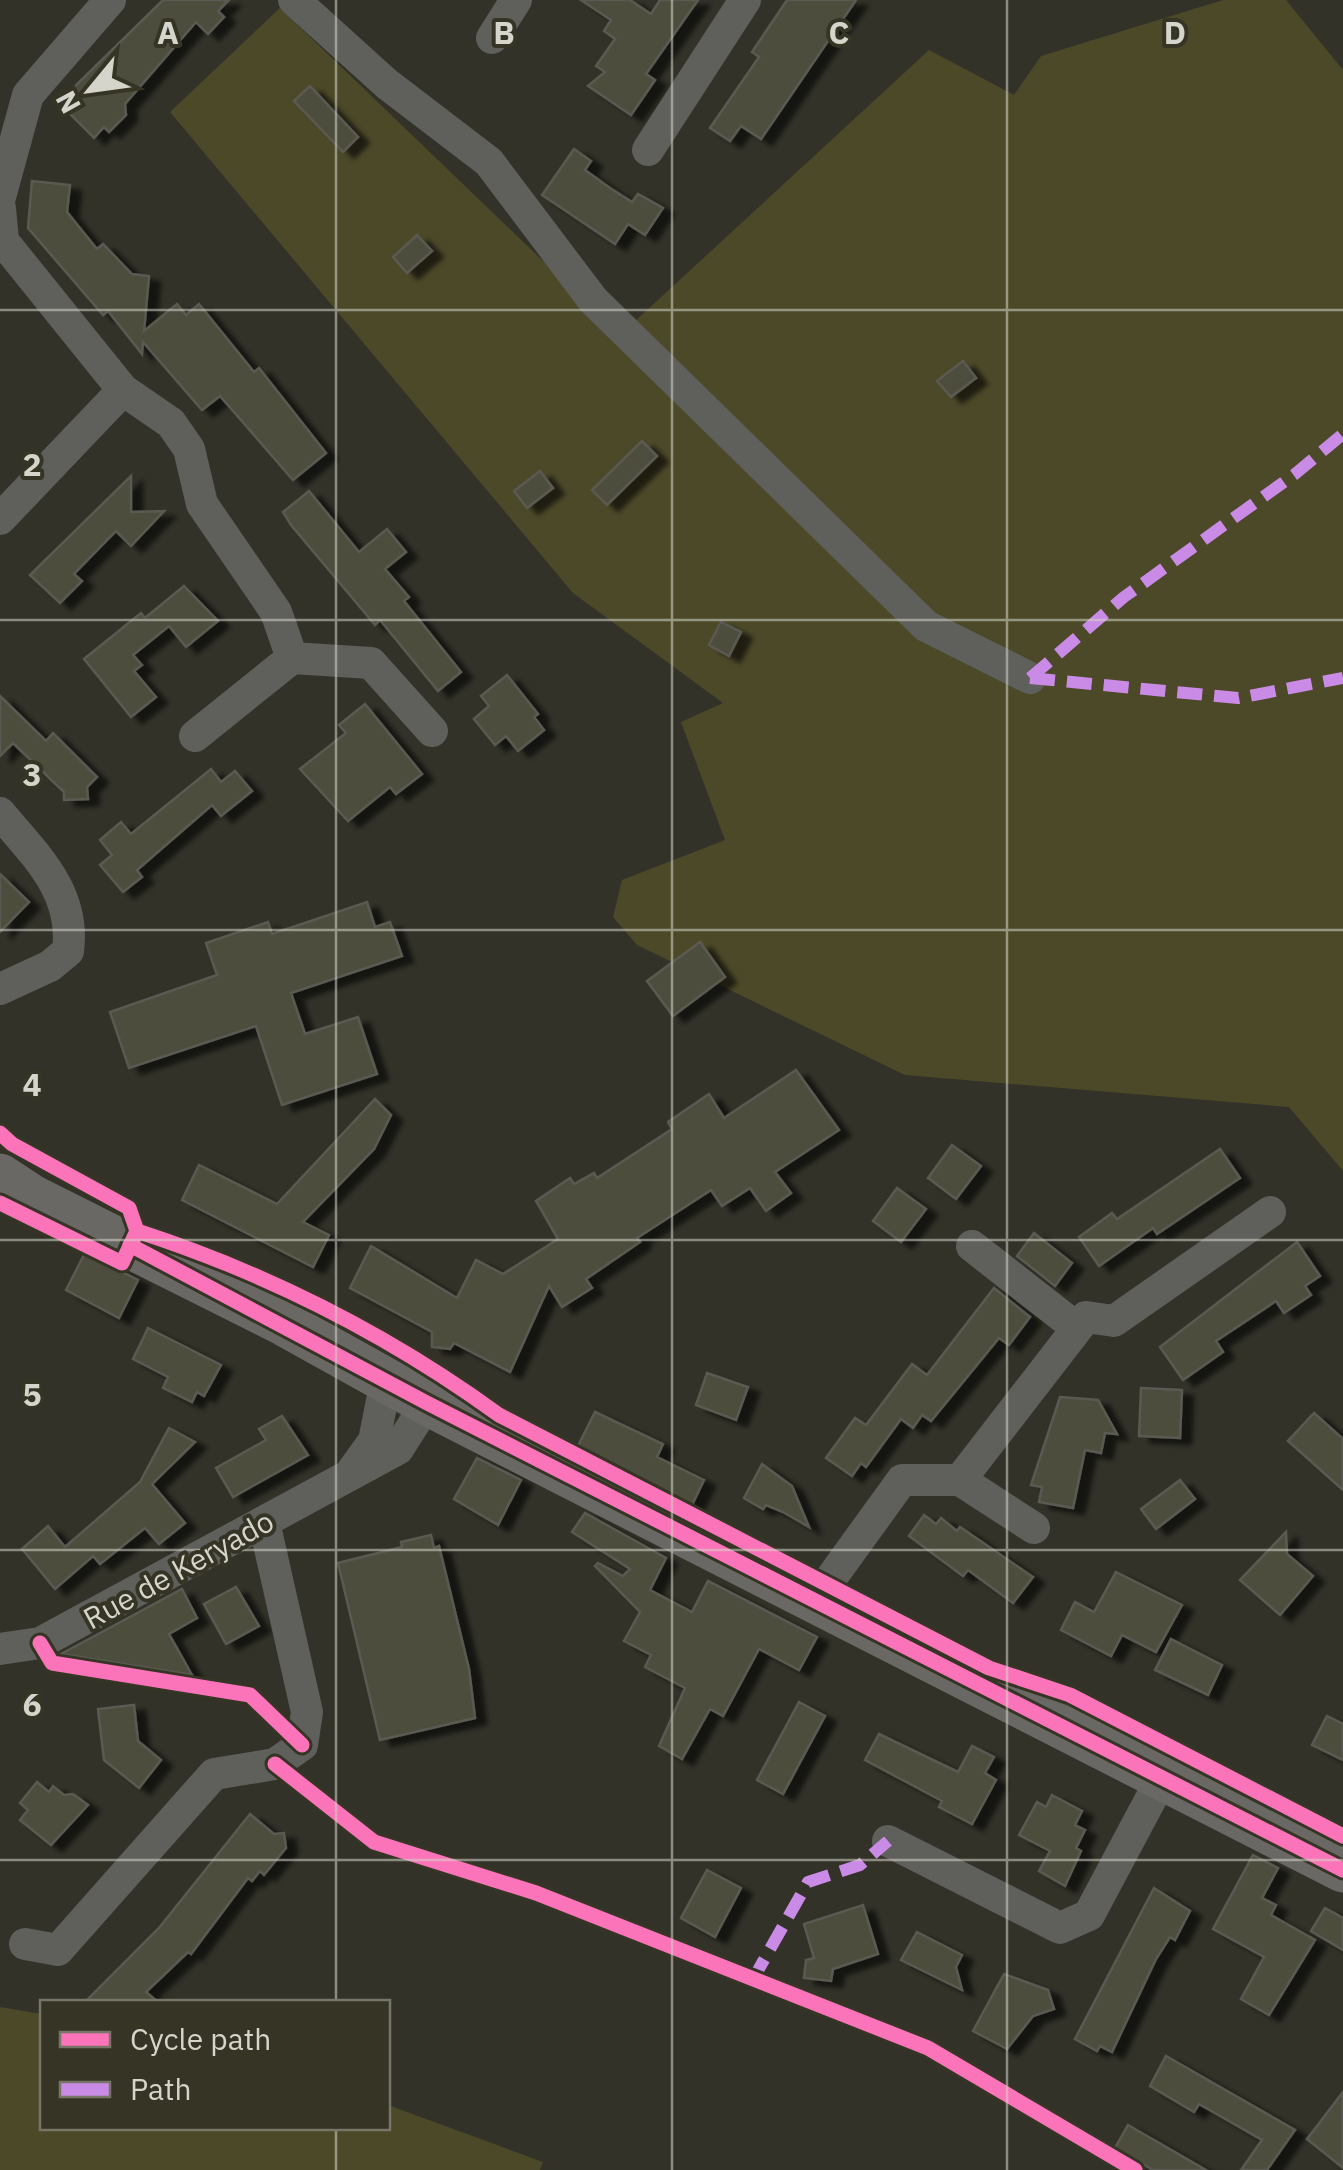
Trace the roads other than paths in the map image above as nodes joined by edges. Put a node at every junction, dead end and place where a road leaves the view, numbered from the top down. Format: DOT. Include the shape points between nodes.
graph roads {
  1 [pos="110,0"];
  2 [pos="294,0"];
  3 [pos="516,0"];
  4 [pos="745,0"];
  5 [pos="492,38"];
  6 [pos="648,150"];
  7 [pos="0,197"];
  8 [pos="0,208"];
  9 [pos="124,390"];
  10 [pos="0,519"];
  11 [pos="292,658"];
  12 [pos="1030,678"];
  13 [pos="432,731"];
  14 [pos="195,736"];
  15 [pos="0,813"];
  16 [pos="0,989"];
  17 [pos="0,1176"];
  18 [pos="1270,1212"];
  19 [pos="972,1246"];
  20 [pos="1078,1328"];
  21 [pos="386,1381"];
  22 [pos="427,1403"];
  23 [pos="350,1473"];
  24 [pos="960,1480"];
  25 [pos="264,1522"];
  26 [pos="1034,1528"];
  27 [pos="816,1598"];
  28 [pos="0,1650"];
  29 [pos="1163,1776"];
  30 [pos="888,1841"];
  31 [pos="1343,1870"];
  32 [pos="25,1944"];
  1 -- 7 [label="street" via="28,95"];
  2 -- 12 [label="street" via="387,84 489,162 592,300 926,626"];
  3 -- 5 [label="street"];
  4 -- 6 [label="street"];
  8 -- 9 [label="street" via="3,241"];
  9 -- 10 [label="street"];
  9 -- 11 [label="street" via="171,422 189,449 202,504 276,612"];
  11 -- 13 [label="street" via="371,663"];
  11 -- 14 [label="street"];
  15 -- 16 [label="street" via="60,888 70,934 68,951 50,966"];
  17 -- 21 [label="street"];
  18 -- 20 [label="street" via="1114,1321 1086,1317"];
  19 -- 20 [label="street"];
  20 -- 24 [label="street"];
  21 -- 22 [label="street"];
  21 -- 23 [label="street, Rue de Keryado" via="374,1441"];
  22 -- 23 [label="street, Rue de Keryado" via="398,1449"];
  22 -- 27 [label="street"];
  23 -- 25 [label="street, Rue de Keryado"];
  24 -- 26 [label="street"];
  24 -- 27 [label="street" via="902,1480"];
  25 -- 28 [label="street, Rue de Keryado" via="40,1644"];
  25 -- 32 [label="street" via="307,1712 302,1744 275,1764 214,1774 58,1950"];
  27 -- 29 [label="street"];
  29 -- 30 [label="street" via="1089,1915 1060,1928"];
  29 -- 31 [label="street"];
}
